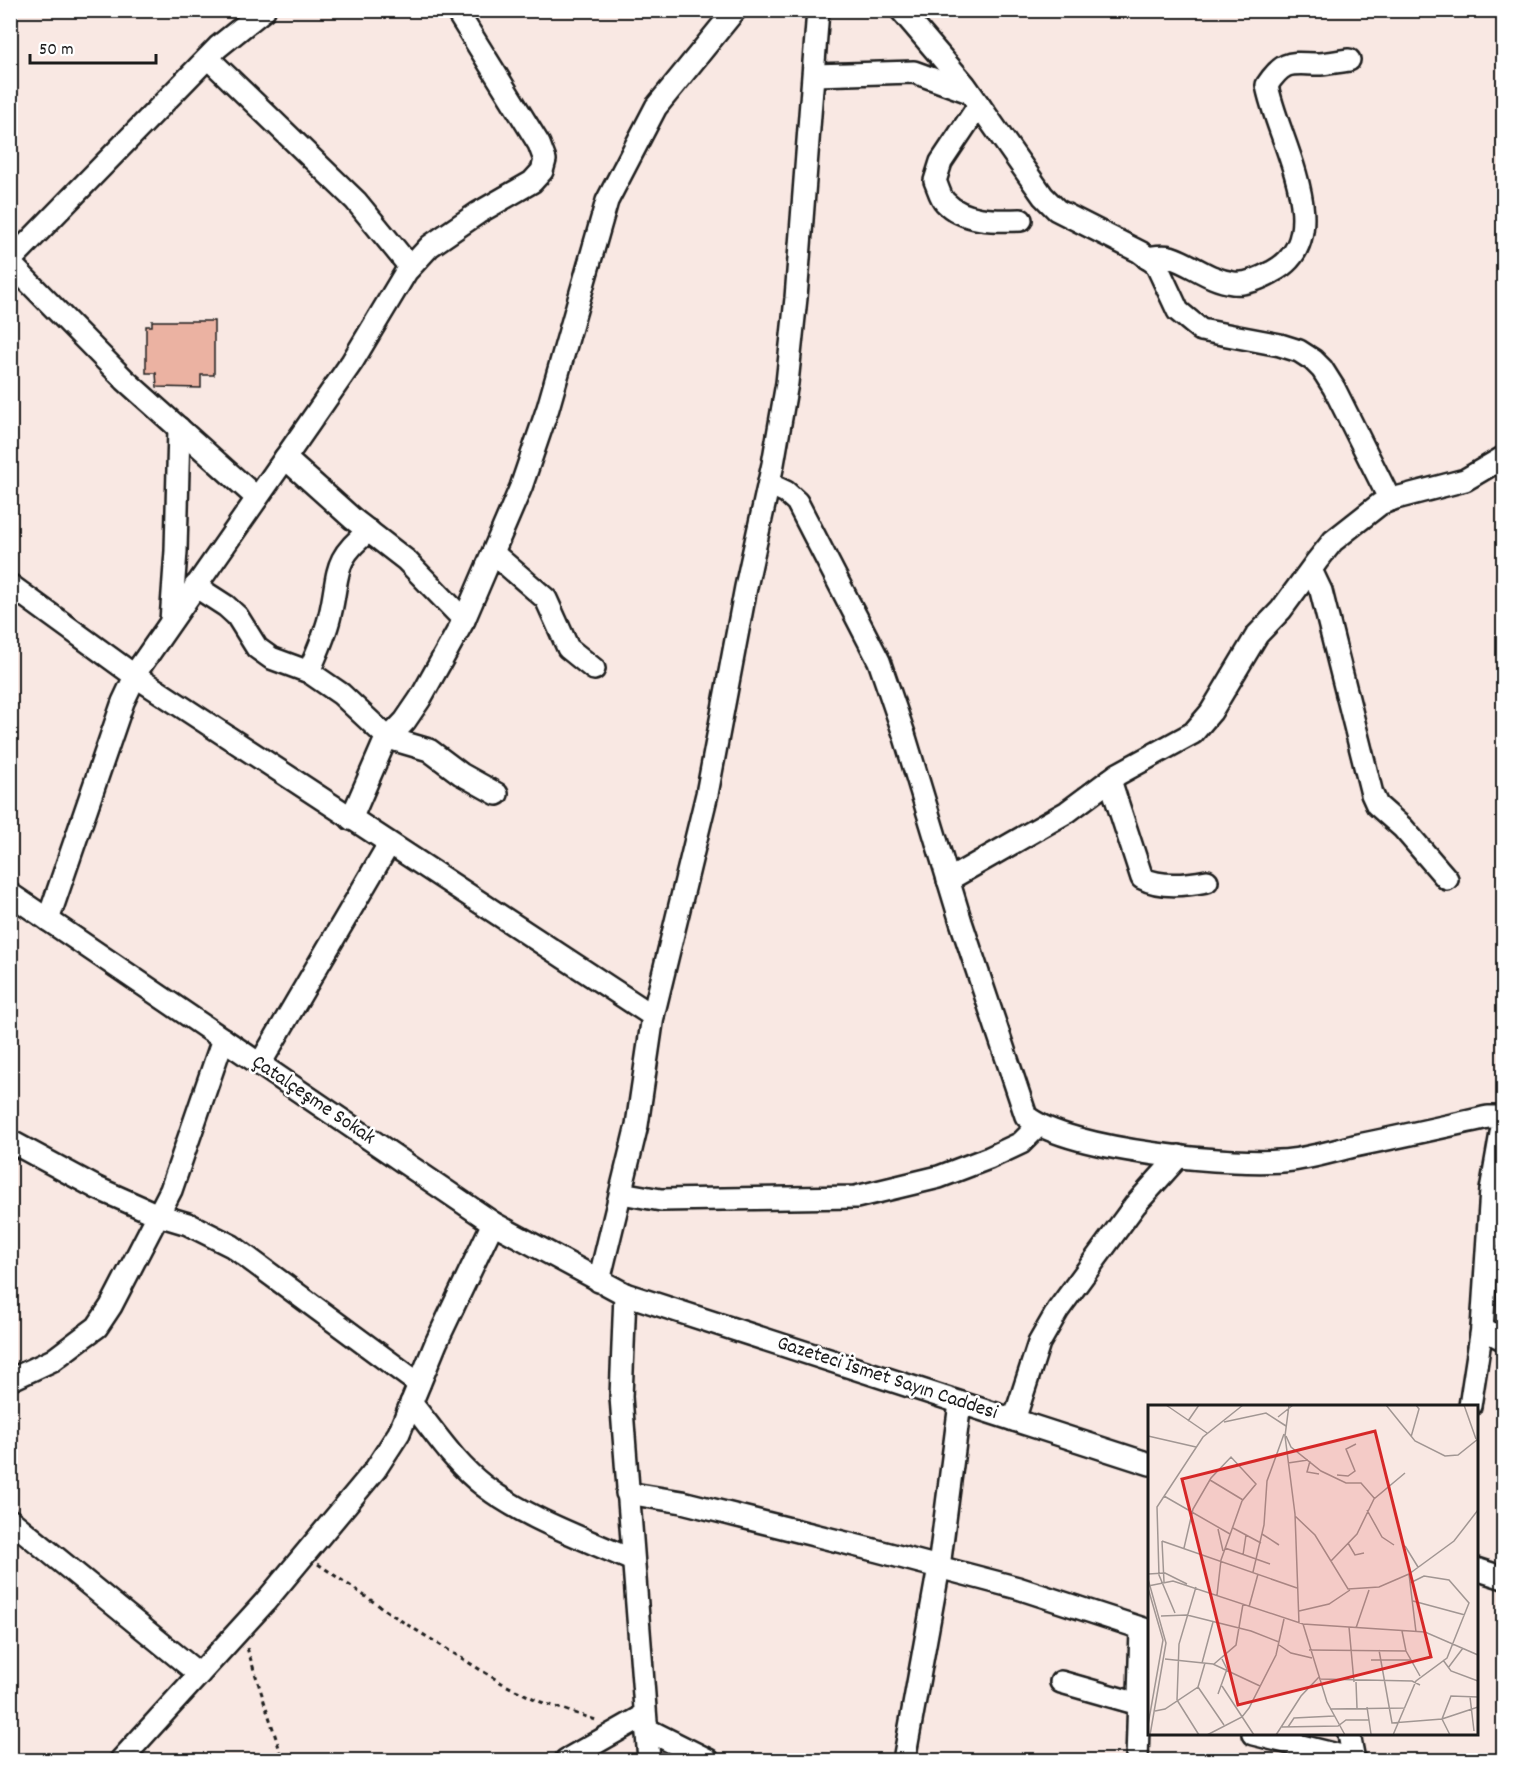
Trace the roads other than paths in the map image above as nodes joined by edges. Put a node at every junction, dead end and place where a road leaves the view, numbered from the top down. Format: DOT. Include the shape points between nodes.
graph roads {
  1 [pos="264,10"];
  2 [pos="456,10"];
  3 [pos="735,10"];
  4 [pos="818,10"];
  5 [pos="901,10"];
  6 [pos="208,58"];
  7 [pos="1349,60"];
  8 [pos="814,75"];
  9 [pos="974,98"];
  10 [pos="1021,219"];
  11 [pos="1148,258"];
  12 [pos="10,262"];
  13 [pos="410,267"];
  14 [pos="179,428"];
  15 [pos="1503,457"];
  16 [pos="285,458"];
  17 [pos="769,484"];
  18 [pos="257,498"];
  19 [pos="1390,500"];
  20 [pos="369,531"];
  21 [pos="493,553"];
  22 [pos="1311,570"];
  23 [pos="10,585"];
  24 [pos="195,586"];
  25 [pos="464,620"];
  26 [pos="171,621"];
  27 [pos="594,669"];
  28 [pos="309,672"];
  29 [pos="135,676"];
  30 [pos="388,738"];
  31 [pos="1110,780"];
  32 [pos="497,794"];
  33 [pos="351,819"];
  34 [pos="388,844"];
  35 [pos="1448,879"];
  36 [pos="948,880"];
  37 [pos="1207,881"];
  38 [pos="10,894"];
  39 [pos="48,920"];
  40 [pos="653,1016"];
  41 [pos="223,1040"];
  42 [pos="260,1064"];
  43 [pos="1503,1117"];
  44 [pos="1038,1126"];
  45 [pos="10,1141"];
  46 [pos="1179,1156"];
  47 [pos="1497,1188"];
  48 [pos="621,1193"];
  49 [pos="158,1215"];
  50 [pos="492,1223"];
  51 [pos="599,1281"];
  52 [pos="625,1294"];
  53 [pos="1482,1328"];
  54 [pos="1503,1340"];
  55 [pos="10,1380"];
  56 [pos="415,1394"];
  57 [pos="960,1403"];
  58 [pos="1470,1405"];
  59 [pos="1014,1420"];
  60 [pos="1148,1464"];
  61 [pos="627,1493"];
  62 [pos="10,1520"];
  63 [pos="632,1560"];
  64 [pos="939,1568"];
  65 [pos="1478,1570"];
  66 [pos="1503,1578"];
  67 [pos="1145,1630"];
  68 [pos="199,1674"];
  69 [pos="1061,1682"];
  70 [pos="1143,1705"];
  71 [pos="646,1722"];
  72 [pos="1257,1735"];
  73 [pos="1349,1735"];
  74 [pos="1354,1760"];
  75 [pos="121,1761"];
  76 [pos="566,1761"];
  77 [pos="649,1761"];
  78 [pos="708,1761"];
  79 [pos="904,1761"];
  80 [pos="1137,1761"];
  1 -- 6 [label="street"];
  2 -- 13 [label="street" via="539,144 544,160 542,171 532,182 458,226"];
  3 -- 21 [label="street" via="656,107 607,201 548,408"];
  4 -- 8 [label="street"];
  5 -- 9 [label="street"];
  6 -- 12 [label="street"];
  6 -- 13 [label="street" via="356,201"];
  7 -- 11 [label="street" via="1286,65 1277,70 1267,85 1304,218 1302,238 1292,257 1259,279 1236,284 1214,279 1168,256"];
  8 -- 9 [label="street" via="914,72"];
  8 -- 17 [label="street" via="787,383"];
  9 -- 10 [label="street" via="935,180 944,202 968,217"];
  9 -- 11 [label="street" via="1057,210"];
  11 -- 19 [label="street" via="1156,264 1178,311 1201,330 1290,348 1322,369"];
  12 -- 14 [label="street" via="125,380"];
  13 -- 16 [label="street" via="352,362"];
  14 -- 18 [label="street"];
  14 -- 26 [label="street"];
  15 -- 19 [label="street" via="1465,480"];
  16 -- 18 [label="street"];
  16 -- 20 [label="street"];
  17 -- 36 [label="street" via="797,502 879,661"];
  17 -- 40 [label="street" via="707,794"];
  18 -- 24 [label="street"];
  19 -- 22 [label="street" via="1333,541"];
  20 -- 25 [label="street" via="406,560"];
  20 -- 28 [label="street" via="349,546 337,569 330,616"];
  21 -- 25 [label="street"];
  21 -- 27 [label="street" via="546,599 568,648"];
  22 -- 31 [label="street" via="1257,635 1211,712 1193,733"];
  22 -- 35 [label="street" via="1321,591 1372,794 1377,805"];
  23 -- 29 [label="street"];
  24 -- 26 [label="street"];
  24 -- 28 [label="street" via="237,616 257,648 271,658"];
  25 -- 30 [label="street" via="420,699"];
  26 -- 29 [label="street"];
  28 -- 30 [label="street" via="341,694"];
  29 -- 33 [label="street"];
  29 -- 39 [label="street"];
  30 -- 32 [label="street" via="429,750"];
  30 -- 33 [label="street"];
  31 -- 36 [label="street" via="1067,812"];
  31 -- 37 [label="street" via="1142,878 1153,884"];
  33 -- 34 [label="street"];
  34 -- 40 [label="street"];
  34 -- 42 [label="street"];
  36 -- 44 [label="street" via="1026,1116"];
  38 -- 39 [label="street, Çatalçeşme Sokak"];
  39 -- 41 [label="street, Çatalçeşme Sokak"];
  40 -- 48 [label="street" via="637,1125"];
  41 -- 42 [label="street, Çatalçeşme Sokak"];
  41 -- 49 [label="street" via="171,1190"];
  42 -- 50 [label="street, Çatalçeşme Sokak"];
  43 -- 46 [label="street" via="1292,1160"];
  43 -- 47 [label="street"];
  44 -- 46 [label="street" via="1103,1145"];
  44 -- 48 [label="street" via="1021,1143 989,1158 939,1177 856,1197 661,1200"];
  45 -- 49 [label="street" via="97,1188"];
  46 -- 59 [label="street" via="1135,1205 1058,1310 1039,1343"];
  47 -- 53 [label="street"];
  48 -- 51 [label="street"];
  49 -- 55 [label="street" via="97,1327 53,1360"];
  49 -- 56 [label="street" via="188,1224 232,1246"];
  50 -- 51 [label="street, Çatalçeşme Sokak"];
  50 -- 56 [label="street"];
  51 -- 52 [label="street, Çatalçeşme Sokak"];
  52 -- 57 [label="street, Gazeteci İsmet Sayın Caddesi"];
  52 -- 61 [label="street" via="621,1397"];
  53 -- 54 [label="street"];
  53 -- 58 [label="street"];
  56 -- 63 [label="street" via="468,1472 484,1486 546,1522"];
  56 -- 68 [label="street" via="399,1433 375,1470"];
  57 -- 59 [label="street, Gazeteci İsmet Sayın Caddesi"];
  57 -- 64 [label="street"];
  59 -- 60 [label="street, Gazeteci İsmet Sayın Caddesi"];
  61 -- 63 [label="street"];
  61 -- 64 [label="street" via="682,1502"];
  62 -- 68 [label="street"];
  63 -- 71 [label="street"];
  64 -- 67 [label="street" via="1018,1588"];
  64 -- 79 [label="street"];
  65 -- 66 [label="street"];
  67 -- 70 [label="street"];
  68 -- 75 [label="street"];
  69 -- 70 [label="street"];
  70 -- 80 [label="street"];
  71 -- 76 [label="street" via="616,1731"];
  71 -- 77 [label="street"];
  71 -- 78 [label="street"];
  72 -- 74 [label="street"];
  73 -- 74 [label="street"];
}
